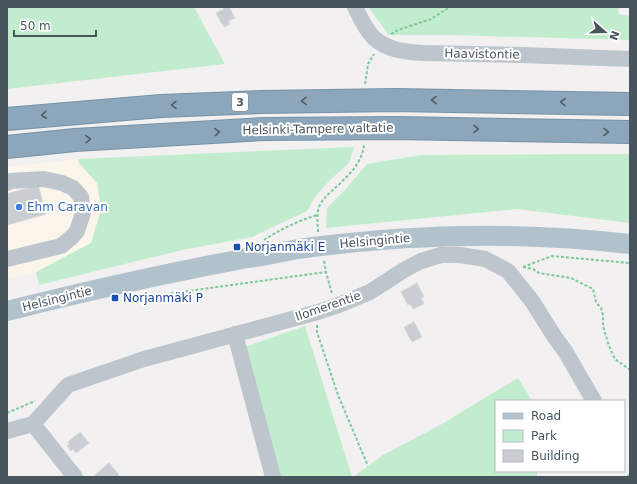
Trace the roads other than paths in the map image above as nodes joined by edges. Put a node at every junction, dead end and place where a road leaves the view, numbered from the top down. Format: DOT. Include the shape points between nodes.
graph roads {
  1 [pos="354,7"];
  2 [pos="630,59"];
  3 [pos="630,104"];
  4 [pos="7,119"];
  5 [pos="630,132"];
  6 [pos="7,147"];
  7 [pos="7,183"];
  8 [pos="630,244"];
  9 [pos="7,259"];
  10 [pos="7,311"];
  11 [pos="235,334"];
  12 [pos="593,400"];
  13 [pos="33,424"];
  14 [pos="7,431"];
  15 [pos="75,477"];
  16 [pos="273,477"];
  1 -- 2 [label="street, Haavistontie" via="372,36 385,40 394,49 407,52"];
  3 -- 4 [label="highway, 3, one-way" via="395,100 262,102 161,106"];
  6 -- 5 [label="highway, Helsinki-Tampere valtatie, one-way" via="75,140 264,129 395,128"];
  7 -- 9 [label="street" via="44,179 62,183 73,188 80,197 83,213 78,231 60,246"];
  8 -- 10 [label="main road, Helsingintie" via="508,236 403,238 347,243 141,279"];
  11 -- 12 [label="street, Ilomerentie" via="336,306 370,292 421,261 441,255 485,259 508,271 532,301"];
  11 -- 13 [label="street, Ilomerentie" via="144,359 68,385"];
  11 -- 16 [label="street"];
  13 -- 14 [label="street"];
  13 -- 15 [label="street"];
}
